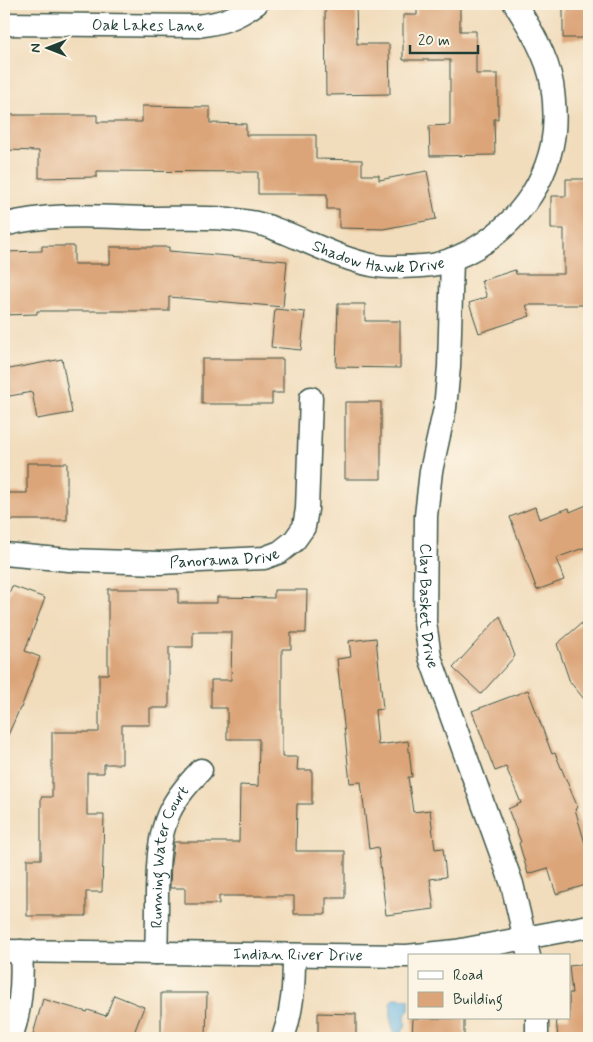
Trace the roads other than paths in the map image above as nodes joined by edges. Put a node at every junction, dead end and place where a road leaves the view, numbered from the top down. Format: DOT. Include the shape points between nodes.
graph roads {
  1 [pos="256,4"];
  2 [pos="515,4"];
  3 [pos="4,24"];
  4 [pos="4,225"];
  5 [pos="452,259"];
  6 [pos="311,398"];
  7 [pos="4,554"];
  8 [pos="202,770"];
  9 [pos="589,926"];
  10 [pos="528,947"];
  11 [pos="12,951"];
  12 [pos="156,953"];
  13 [pos="427,954"];
  14 [pos="294,955"];
  15 [pos="408,956"];
  16 [pos="537,1020"];
  17 [pos="11,1038"];
  18 [pos="283,1038"];
  19 [pos="537,1038"];
  1 -- 3 [label="street, Oak Lakes Lane" via="218,23 197,26"];
  2 -- 5 [label="street, Shadow Hawk Drive" via="534,36 552,83 555,115 551,147 534,192 514,218 477,248"];
  4 -- 5 [label="street, Shadow Hawk Drive" via="54,216 230,219 265,225 357,262 388,268 421,267"];
  5 -- 10 [label="street, Clay Basket Drive" via="450,367 426,516 425,622 430,657 512,884"];
  6 -- 7 [label="street, Panorama Drive" via="304,526 294,541 280,552 264,558 159,563"];
  8 -- 12 [label="street, Running Water Court" via="178,798 163,829 158,862"];
  9 -- 10 [label="street, Indian River Drive"];
  10 -- 13 [label="street, Indian River Drive"];
  11 -- 12 [label="street, Indian River Drive"];
  11 -- 17 [label="street" via="22,967 20,998"];
  12 -- 14 [label="street, Indian River Drive"];
  14 -- 15 [label="street, Indian River Drive"];
  14 -- 18 [label="street" via="294,990"];
  16 -- 19 [label="street"];
}
